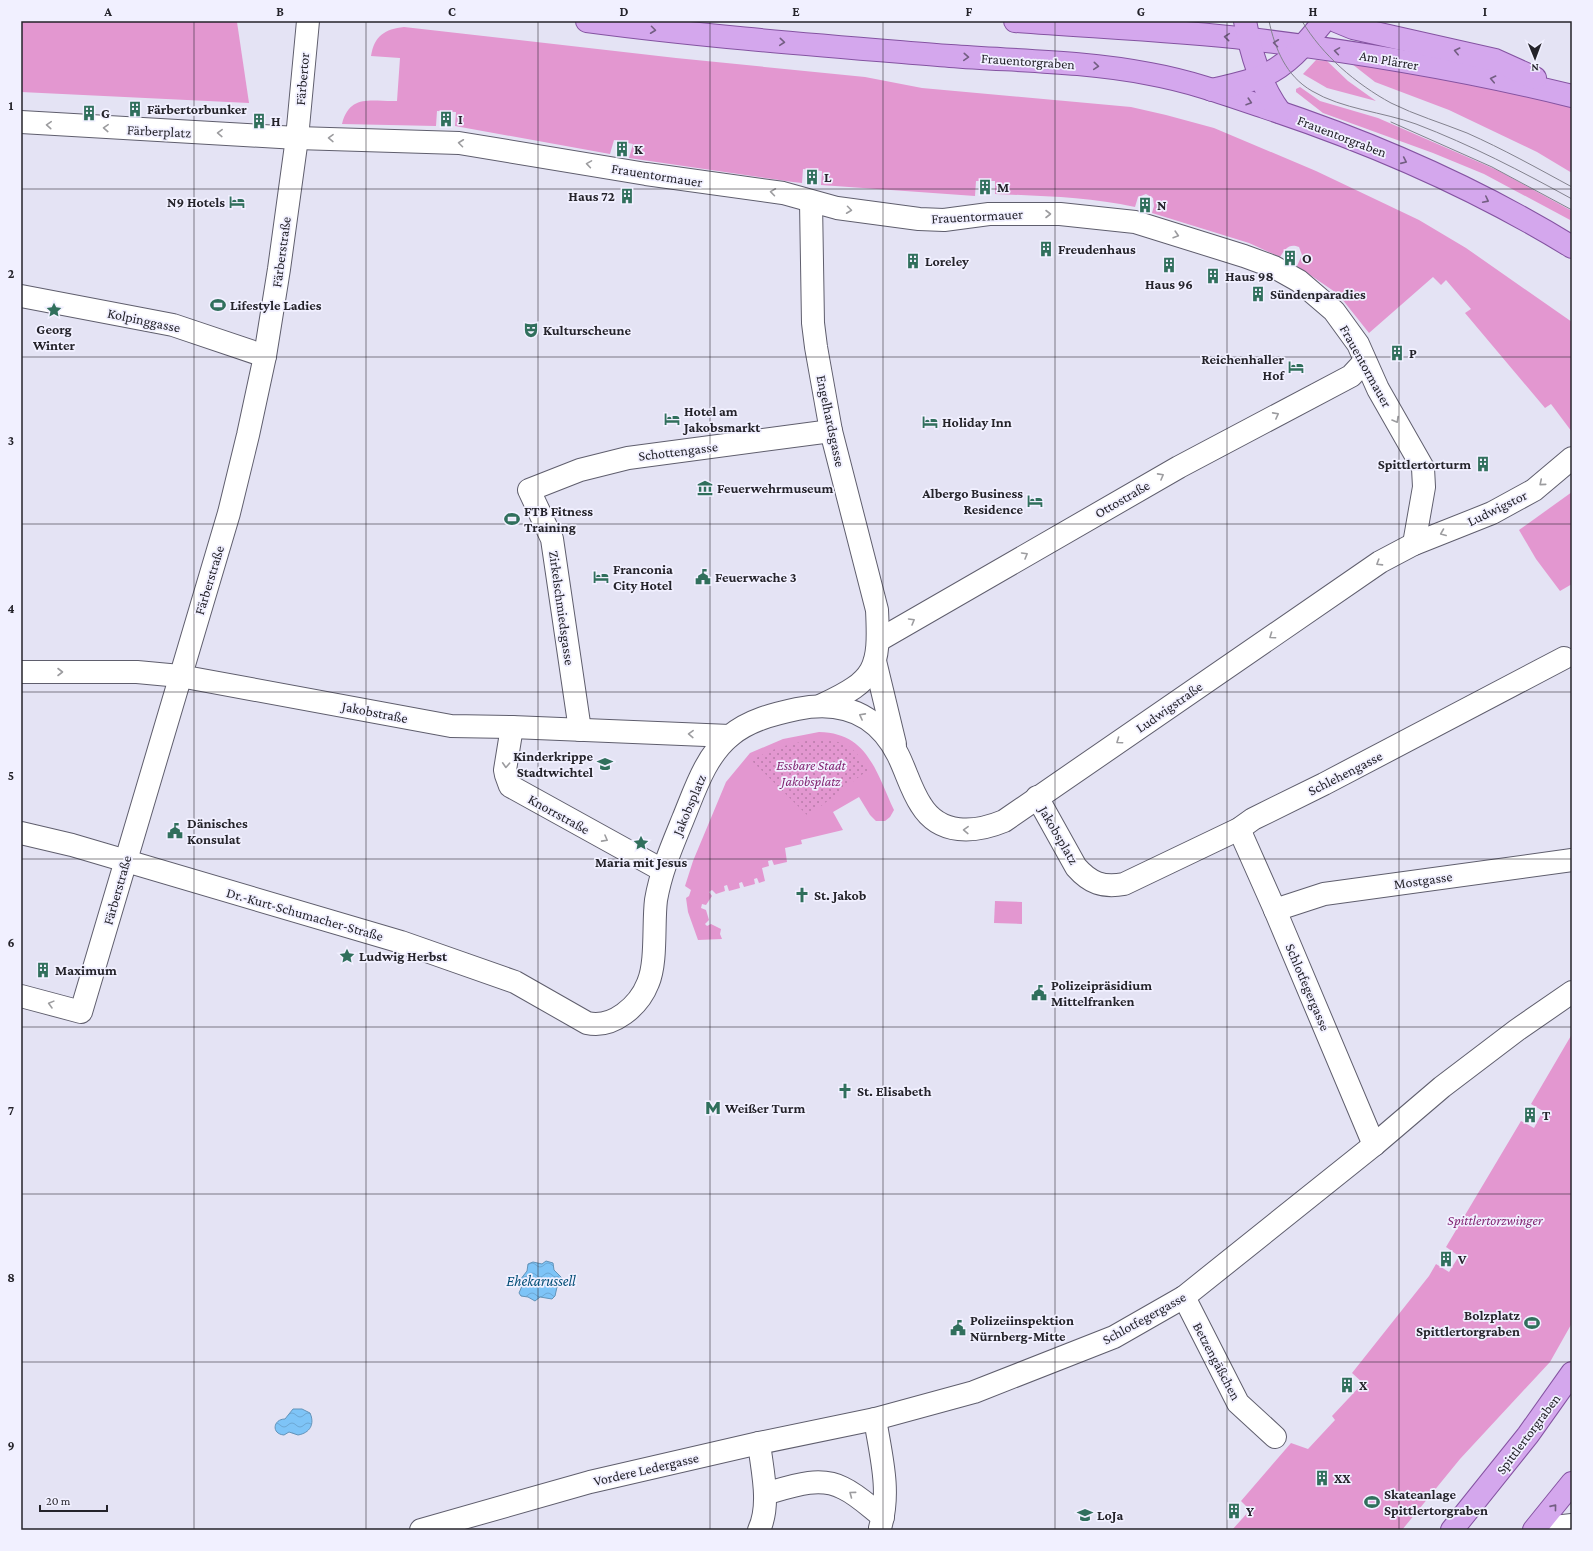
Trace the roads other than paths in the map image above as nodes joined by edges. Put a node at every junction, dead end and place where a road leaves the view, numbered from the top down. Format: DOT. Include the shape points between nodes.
graph roads {
  1 [pos="308,21"];
  2 [pos="586,21"];
  3 [pos="1014,21"];
  4 [pos="1180,21"];
  5 [pos="1324,21"];
  6 [pos="1336,21"];
  7 [pos="1246,30"];
  8 [pos="1155,31"];
  9 [pos="1303,46"];
  10 [pos="1260,77"];
  11 [pos="1212,90"];
  12 [pos="1572,95"];
  13 [pos="1280,112"];
  14 [pos="21,122"];
  15 [pos="297,138"];
  16 [pos="811,202"];
  17 [pos="1572,247"];
  18 [pos="21,296"];
  19 [pos="265,356"];
  20 [pos="1365,361"];
  21 [pos="831,431"];
  22 [pos="1572,458"];
  23 [pos="529,490"];
  24 [pos="1414,544"];
  25 [pos="878,640"];
  26 [pos="1564,658"];
  27 [pos="875,661"];
  28 [pos="21,672"];
  29 [pos="180,676"];
  30 [pos="822,705"];
  31 [pos="512,727"];
  32 [pos="580,730"];
  33 [pos="730,736"];
  34 [pos="897,753"];
  35 [pos="1037,797"];
  36 [pos="921,805"];
  37 [pos="1239,829"];
  38 [pos="21,834"];
  39 [pos="1572,860"];
  40 [pos="126,861"];
  41 [pos="662,870"];
  42 [pos="1124,884"];
  43 [pos="1275,910"];
  44 [pos="1572,992"];
  45 [pos="21,996"];
  46 [pos="579,1019"];
  47 [pos="1374,1146"];
  48 [pos="1184,1297"];
  49 [pos="1572,1373"];
  50 [pos="874,1419"];
  51 [pos="1275,1437"];
  52 [pos="759,1443"];
  53 [pos="1572,1484"];
  54 [pos="765,1494"];
  55 [pos="881,1524"];
  56 [pos="1572,1525"];
  57 [pos="1535,1529"];
  58 [pos="421,1530"];
  59 [pos="759,1530"];
  60 [pos="1452,1530"];
  1 -- 15 [label="street, Färbertor"];
  2 -- 11 [label="main road, Frauentorgraben, one-way" via="677,33 796,44 1108,67 1150,74"];
  3 -- 8 [label="main road"];
  4 -- 8 [label="main road" via="1168,29"];
  5 -- 9 [label="main road"];
  12 -- 6 [label="main road, Am Plärrer, one-way" via="1494,60 1353,28"];
  7 -- 8 [label="main road, Am Plärrer, one-way" via="1205,35"];
  9 -- 7 [label="main road, Am Plärrer, one-way"];
  7 -- 10 [label="main road"];
  9 -- 10 [label="main road" via="1276,68"];
  12 -- 9 [label="main road, Am Plärrer, one-way" via="1467,73"];
  10 -- 11 [label="main road"];
  10 -- 13 [label="main road"];
  11 -- 13 [label="main road, Frauentorgraben, one-way"];
  13 -- 17 [label="main road, Frauentorgraben, one-way" via="1360,141 1452,183"];
  15 -- 14 [label="street, Färberplatz, one-way"];
  16 -- 15 [label="street, Frauentormauer, one-way" via="783,193 646,174 459,143"];
  15 -- 19 [label="street, Färberstraße"];
  16 -- 20 [label="street, Frauentormauer, one-way" via="837,208 944,220 989,214 1060,214 1135,222 1244,256 1274,267 1299,281 1339,317 1358,344"];
  16 -- 21 [label="street, Engelhardsgasse" via="813,323"];
  18 -- 19 [label="street, Kolpinggasse" via="173,325"];
  19 -- 29 [label="street, Färberstraße" via="229,513"];
  20 -- 24 [label="street, Frauentormauer, one-way" via="1423,468 1424,487"];
  25 -- 20 [label="street, Ottostraße, one-way" via="1179,467 1351,376"];
  21 -- 23 [label="street, Schottengasse" via="628,458 580,470"];
  21 -- 25 [label="street, Engelhardsgasse" via="877,610"];
  22 -- 24 [label="street, Ludwigstor, one-way" via="1534,490 1492,513"];
  23 -- 32 [label="street, Zirkelschmiedsgasse" via="552,539"];
  24 -- 35 [label="street, Ludwigstraße, one-way" via="1380,562"];
  25 -- 27 [label="street, Engelhardsgasse"];
  26 -- 37 [label="street, Schlehengasse" via="1253,819"];
  27 -- 30 [label="street, Engelhardsgasse" via="864,681 855,689"];
  27 -- 34 [label="street, Jakobsplatz"];
  28 -- 29 [label="street, Jakobstraße, one-way" via="137,672"];
  29 -- 31 [label="street, Jakobstraße" via="451,726"];
  29 -- 40 [label="street, Färberstraße"];
  30 -- 33 [label="street, Jakobsplatz" via="780,713 752,722"];
  34 -- 30 [label="street, Jakobsplatz, one-way" via="882,732 862,715"];
  31 -- 32 [label="street, Jakobstraße"];
  31 -- 41 [label="street, Knorrstraße, one-way" via="506,770 510,786"];
  33 -- 32 [label="street, Jakobstraße, one-way"];
  33 -- 41 [label="street, Jakobsplatz" via="710,760 700,778"];
  34 -- 36 [label="street, Jakobsplatz"];
  35 -- 36 [label="street, Ludwigstraße, one-way" via="1004,821 972,830 947,826 935,819"];
  35 -- 42 [label="street, Jakobsplatz" via="1076,867 1084,876 1103,886"];
  37 -- 42 [label="street, Schlehengasse"];
  37 -- 43 [label="street, Schlotfegergasse"];
  38 -- 40 [label="street, Dr.-Kurt-Schumacher-Straße" via="72,845"];
  39 -- 43 [label="street, Mostgasse" via="1324,894"];
  40 -- 45 [label="street, Färberstraße, one-way" via="81,1012"];
  40 -- 46 [label="street, Dr.-Kurt-Schumacher-Straße" via="422,949 515,982"];
  41 -- 46 [label="street, Jakobsplatz" via="656,901 651,971 646,987 628,1010 610,1022 594,1024"];
  43 -- 47 [label="street, Schlotfegergasse"];
  44 -- 47 [label="street, Schlotfegergasse" via="1442,1087"];
  47 -- 48 [label="street, Schlotfegergasse"];
  48 -- 50 [label="street, Schlotfegergasse" via="1114,1337 974,1392"];
  48 -- 51 [label="street, Betzengäßchen" via="1238,1403"];
  49 -- 60 [label="main road, Spittlertorgraben" via="1528,1436"];
  50 -- 52 [label="street, Vordere Ledergasse"];
  50 -- 55 [label="street" via="885,1475 886,1496"];
  52 -- 54 [label="street"];
  52 -- 58 [label="street, Vordere Ledergasse" via="590,1482"];
  57 -- 53 [label="main road, one-way"];
  55 -- 54 [label="street, one-way" via="843,1488 828,1482 808,1482"];
  54 -- 59 [label="street" via="764,1520"];
  56 -- 57 [label="street"];
}
